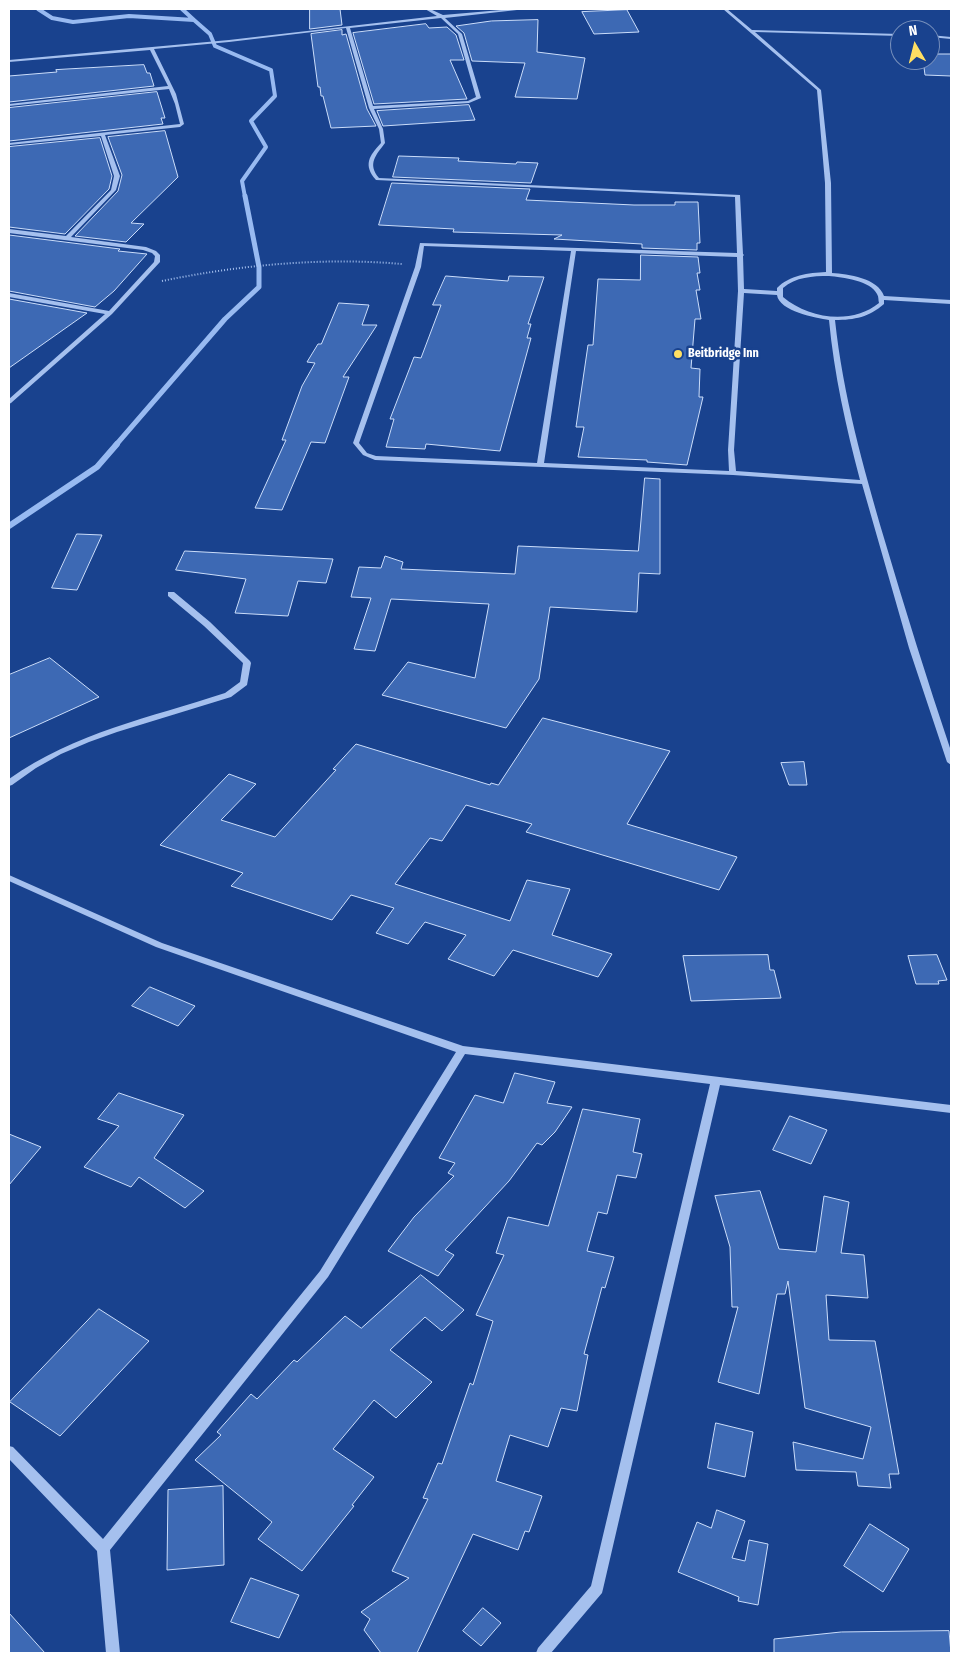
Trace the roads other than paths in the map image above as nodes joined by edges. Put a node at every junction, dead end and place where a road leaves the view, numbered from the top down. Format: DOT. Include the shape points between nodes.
graph roads {
  1 [pos="427,9"];
  2 [pos="524,9"];
  3 [pos="725,9"];
  4 [pos="441,16"];
  5 [pos="348,27"];
  6 [pos="751,31"];
  7 [pos="890,35"];
  8 [pos="229,41"];
  9 [pos="151,48"];
  10 [pos="9,61"];
  11 [pos="170,87"];
  12 [pos="9,105"];
  13 [pos="371,108"];
  14 [pos="102,134"];
  15 [pos="9,144"];
  16 [pos="9,231"];
  17 [pos="68,237"];
  18 [pos="574,249"];
  19 [pos="741,255"];
  20 [pos="829,274"];
  21 [pos="741,291"];
  22 [pos="779,293"];
  23 [pos="9,295"];
  24 [pos="882,298"];
  25 [pos="951,302"];
  26 [pos="110,313"];
  27 [pos="832,318"];
  28 [pos="9,402"];
  29 [pos="540,465"];
  30 [pos="733,472"];
  31 [pos="864,482"];
  32 [pos="171,594"];
  33 [pos="951,762"];
  34 [pos="9,783"];
  35 [pos="9,878"];
  36 [pos="462,1050"];
  37 [pos="716,1082"];
  38 [pos="951,1109"];
  39 [pos="9,1451"];
  40 [pos="103,1548"];
  41 [pos="113,1653"];
  42 [pos="543,1653"];
  1 -- 4 [label="street"];
  2 -- 4 [label="street"];
  3 -- 6 [label="street"];
  4 -- 5 [label="street"];
  4 -- 13 [label="street" via="460,34 478,100"];
  5 -- 8 [label="street"];
  5 -- 13 [label="street"];
  6 -- 7 [label="street"];
  6 -- 20 [label="street" via="819,90 828,183"];
  8 -- 9 [label="street"];
  9 -- 10 [label="street"];
  9 -- 11 [label="street"];
  11 -- 12 [label="street"];
  11 -- 14 [label="street" via="180,113 180,126"];
  13 -- 19 [label="street" via="381,129 382,143 369,165 378,179 738,196"];
  14 -- 15 [label="street"];
  14 -- 17 [label="street" via="117,176 113,190"];
  16 -- 17 [label="street"];
  17 -- 26 [label="street" via="144,248 158,256 157,262"];
  18 -- 19 [label="street"];
  18 -- 29 [label="street"];
  18 -- 29 [label="street" via="422,244 418,267 356,444 375,458"];
  19 -- 21 [label="street"];
  20 -- 22 [label="street" via="798,277 784,284"];
  20 -- 24 [label="street" via="870,284"];
  21 -- 22 [label="street"];
  21 -- 30 [label="street" via="731,450"];
  22 -- 27 [label="street" via="790,307 809,315"];
  23 -- 26 [label="street"];
  24 -- 25 [label="street"];
  24 -- 27 [label="street" via="878,308 864,315"];
  26 -- 28 [label="street"];
  27 -- 31 [label="street" via="834,355"];
  29 -- 30 [label="street"];
  30 -- 31 [label="street"];
  31 -- 33 [label="street" via="907,630"];
  32 -- 34 [label="street" via="247,663 244,684 228,695 91,738 30,766"];
  35 -- 36 [label="street" via="159,945"];
  36 -- 37 [label="street"];
  36 -- 40 [label="street" via="324,1274"];
  37 -- 38 [label="street"];
  37 -- 42 [label="street" via="597,1589"];
  39 -- 40 [label="street"];
  40 -- 41 [label="street"];
}
